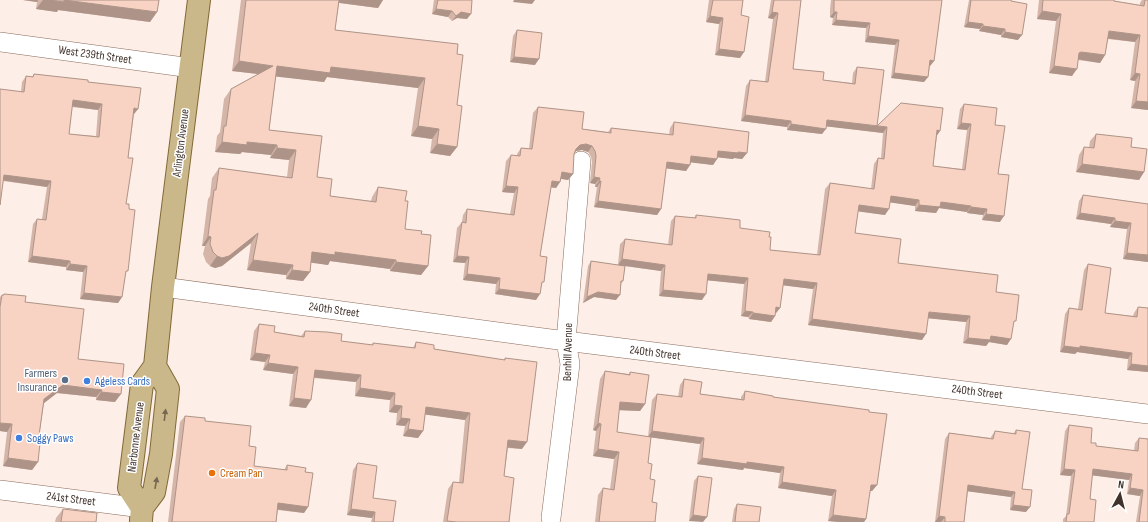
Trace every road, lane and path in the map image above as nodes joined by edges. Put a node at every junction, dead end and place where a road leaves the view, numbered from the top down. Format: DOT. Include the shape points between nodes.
graph roads {
  1 [pos="199,0"];
  2 [pos="0,42"];
  3 [pos="191,68"];
  4 [pos="581,160"];
  5 [pos="163,287"];
  6 [pos="566,342"];
  7 [pos="1148,414"];
  8 [pos="0,490"];
  9 [pos="142,515"];
  10 [pos="551,518"];
  1 -- 3 [label="main road, Arlington Avenue"];
  2 -- 3 [label="street, West 239th Street"];
  3 -- 5 [label="main road, Arlington Avenue"];
  4 -- 6 [label="street, Benhill Avenue"];
  5 -- 6 [label="street, 240th Street"];
  5 -- 9 [label="main road, Narbonne Avenue" via="155,366 142,384 130,488"];
  6 -- 7 [label="street, 240th Street"];
  6 -- 10 [label="street, Benhill Avenue" via="570,364"];
  8 -- 9 [label="street, 241st Street"];
}
